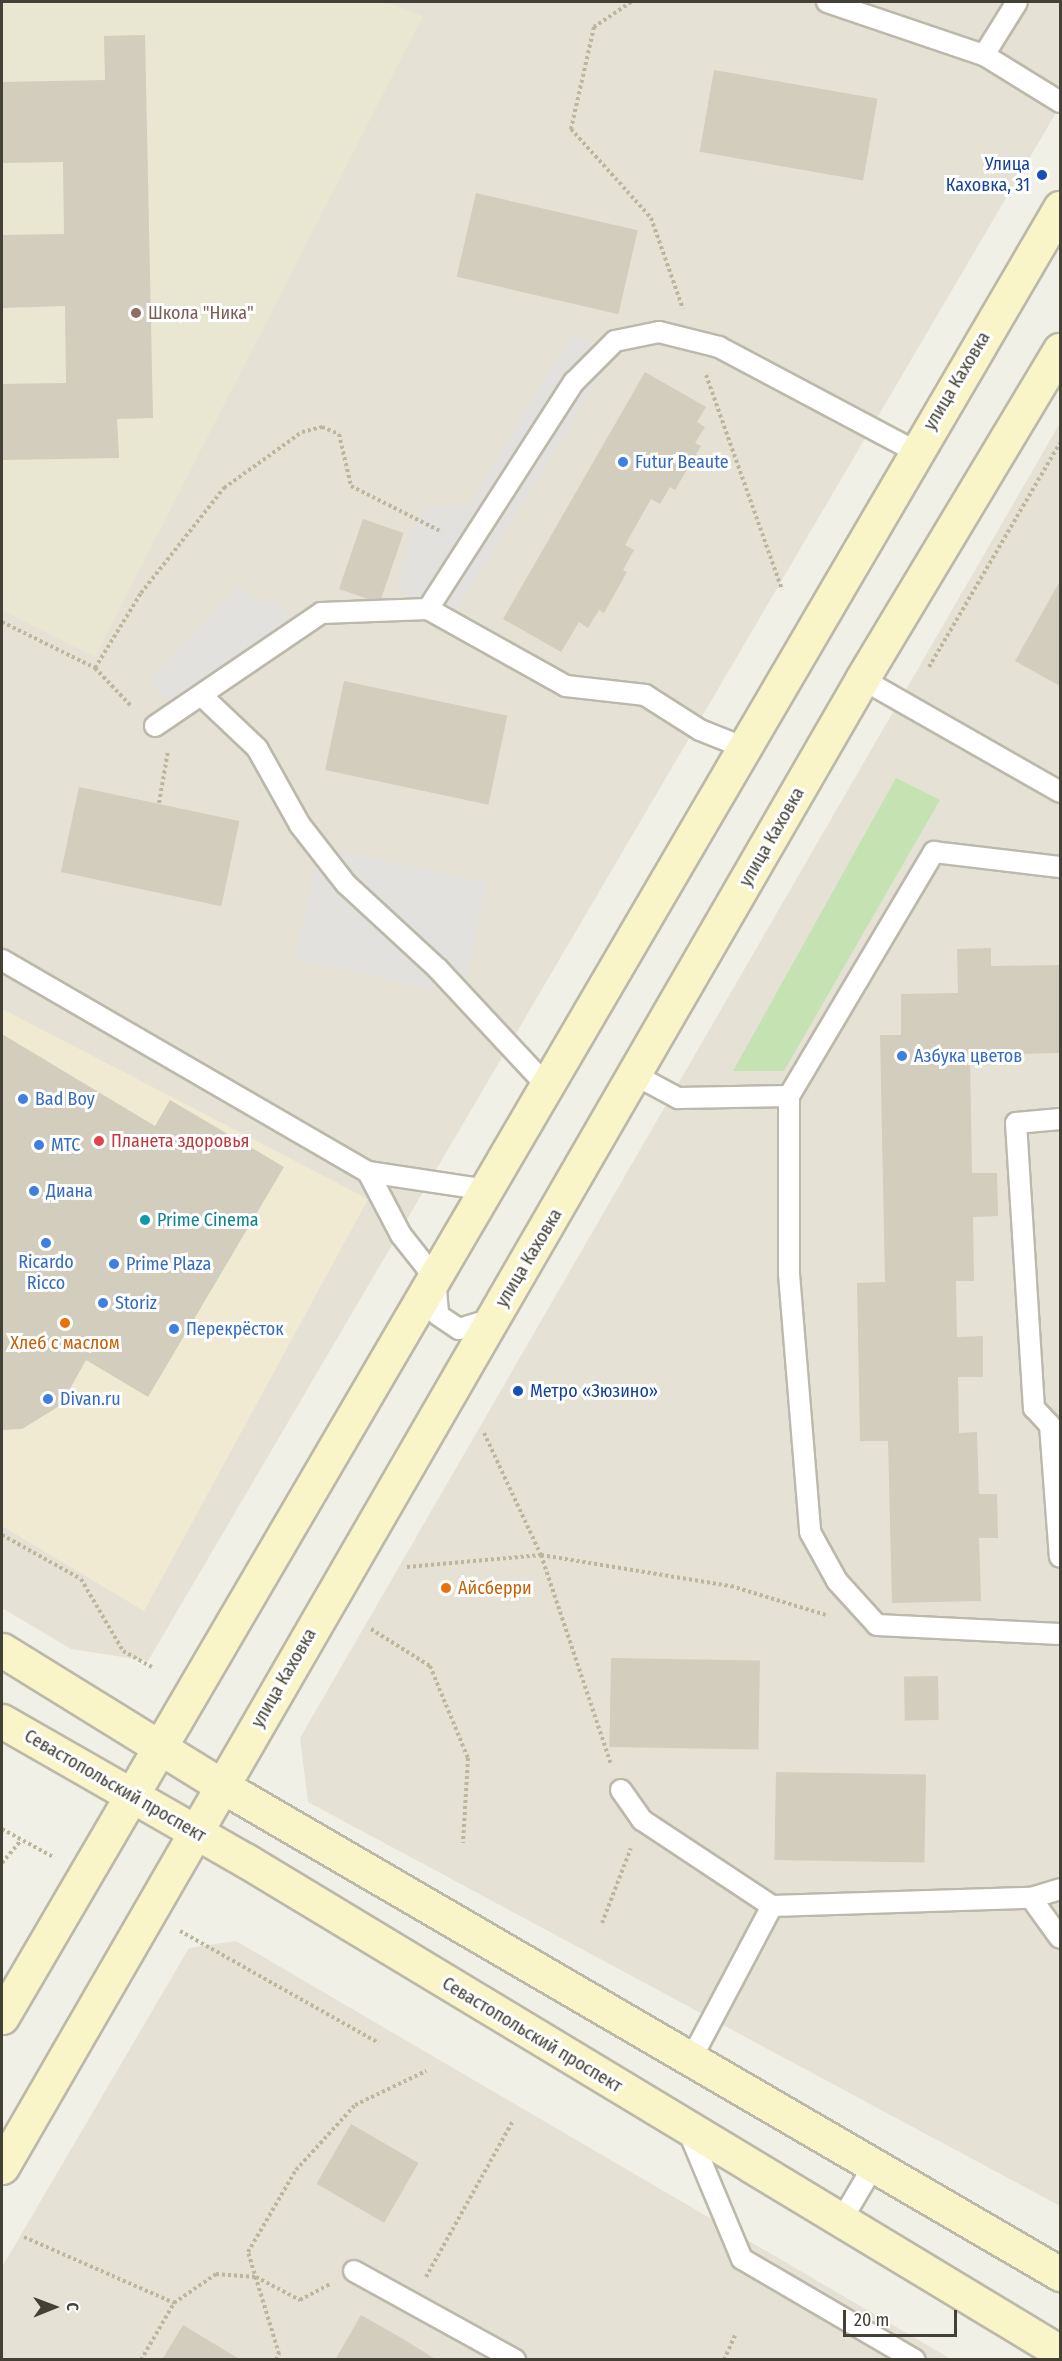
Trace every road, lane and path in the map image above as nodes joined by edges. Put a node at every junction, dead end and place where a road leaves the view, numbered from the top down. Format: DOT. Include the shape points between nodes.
graph roads {
  1 [pos="631,2"];
  2 [pos="826,2"];
  3 [pos="1017,2"];
  4 [pos="984,55"];
  5 [pos="1060,102"];
  6 [pos="1060,208"];
  7 [pos="694,341"];
  8 [pos="1060,350"];
  9 [pos="1060,443"];
  10 [pos="915,451"];
  11 [pos="417,518"];
  12 [pos="782,590"];
  13 [pos="428,609"];
  14 [pos="2,622"];
  15 [pos="929,667"];
  16 [pos="95,668"];
  17 [pos="862,679"];
  18 [pos="201,695"];
  19 [pos="138,714"];
  20 [pos="155,726"];
  21 [pos="745,748"];
  22 [pos="1060,792"];
  23 [pos="159,803"];
  24 [pos="1060,867"];
  25 [pos="2,960"];
  26 [pos="637,1076"];
  27 [pos="547,1086"];
  28 [pos="789,1096"];
  29 [pos="1060,1119"];
  30 [pos="368,1172"];
  31 [pos="488,1190"];
  32 [pos="435,1278"];
  33 [pos="494,1317"];
  34 [pos="484,1434"];
  35 [pos="2,1535"];
  36 [pos="541,1555"];
  37 [pos="1060,1557"];
  38 [pos="407,1567"];
  39 [pos="877,1625"];
  40 [pos="371,1629"];
  41 [pos="1060,1634"];
  42 [pos="2,1650"];
  43 [pos="152,1667"];
  44 [pos="2,1721"];
  45 [pos="157,1746"];
  46 [pos="222,1786"];
  47 [pos="621,1790"];
  48 [pos="132,1793"];
  49 [pos="642,1820"];
  50 [pos="2,1828"];
  51 [pos="195,1832"];
  52 [pos="463,1843"];
  53 [pos="2,1863"];
  54 [pos="1060,1888"];
  55 [pos="1031,1898"];
  56 [pos="772,1906"];
  57 [pos="602,1923"];
  58 [pos="1060,1938"];
  59 [pos="214,1950"];
  60 [pos="3,2010"];
  61 [pos="379,2043"];
  62 [pos="691,2059"];
  63 [pos="426,2071"];
  64 [pos="513,2121"];
  65 [pos="688,2130"];
  66 [pos="874,2165"];
  67 [pos="2,2168"];
  68 [pos="841,2221"];
  69 [pos="24,2237"];
  70 [pos="354,2271"];
  71 [pos="1060,2274"];
  72 [pos="256,2277"];
  73 [pos="422,2285"];
  74 [pos="300,2300"];
  75 [pos="174,2302"];
  76 [pos="735,2336"];
  77 [pos="1060,2352"];
  78 [pos="141,2360"];
  79 [pos="276,2360"];
  80 [pos="515,2360"];
  81 [pos="724,2360"];
  82 [pos="915,2360"];
  1 -- 7 [label="path" via="594,27 571,129 651,218"];
  2 -- 4 [label="lane"];
  3 -- 4 [label="lane"];
  4 -- 5 [label="lane"];
  6 -- 10 [label="main road, улица Каховка"];
  7 -- 10 [label="lane" via="718,348"];
  7 -- 12 [label="path"];
  7 -- 13 [label="lane" via="658,332 615,341 574,382"];
  8 -- 17 [label="main road, улица Каховка"];
  9 -- 15 [label="path"];
  10 -- 21 [label="main road, улица Каховка"];
  11 -- 16 [label="path" via="351,486 339,434 322,427 302,432 224,488 141,593"];
  13 -- 18 [label="lane" via="321,613"];
  13 -- 21 [label="lane" via="566,687 645,695 700,730"];
  14 -- 16 [label="path"];
  16 -- 19 [label="path"];
  17 -- 22 [label="lane"];
  17 -- 26 [label="main road, улица Каховка"];
  18 -- 20 [label="lane"];
  18 -- 27 [label="lane" via="257,748 300,825 346,884 438,969"];
  20 -- 23 [label="path" via="169,755"];
  21 -- 27 [label="main road, улица Каховка"];
  24 -- 28 [label="lane" via="934,852"];
  25 -- 30 [label="lane"];
  26 -- 28 [label="lane" via="678,1098"];
  26 -- 33 [label="main road, улица Каховка"];
  27 -- 31 [label="main road, улица Каховка"];
  28 -- 39 [label="lane" via="789,1274 810,1532 837,1581"];
  29 -- 37 [label="lane" via="1016,1123 1034,1408 1050,1425"];
  30 -- 31 [label="lane"];
  30 -- 32 [label="lane" via="401,1235"];
  31 -- 32 [label="main road, улица Каховка"];
  32 -- 33 [label="lane" via="434,1304 447,1325 472,1330"];
  32 -- 45 [label="main road, улица Каховка"];
  33 -- 46 [label="main road, улица Каховка"];
  34 -- 36 [label="path"];
  35 -- 43 [label="path" via="81,1579 123,1651"];
  36 -- 38 [label="path"];
  36 -- 39 [label="path" via="731,1586"];
  36 -- 47 [label="path"];
  39 -- 41 [label="lane"];
  40 -- 52 [label="path" via="430,1666 468,1758"];
  42 -- 45 [label="main road"];
  44 -- 48 [label="main road, Севастопольский проспект"];
  45 -- 46 [label="main road"];
  45 -- 48 [label="main road, улица Каховка"];
  46 -- 51 [label="main road, улица Каховка"];
  46 -- 62 [label="main road"];
  47 -- 49 [label="lane"];
  48 -- 51 [label="main road, Севастопольский проспект"];
  48 -- 60 [label="main road, улица Каховка"];
  49 -- 56 [label="lane"];
  49 -- 57 [label="path"];
  50 -- 53 [label="path" via="21,1840"];
  51 -- 65 [label="main road, Севастопольский проспект"];
  51 -- 67 [label="main road, улица Каховка"];
  54 -- 55 [label="lane"];
  55 -- 56 [label="lane"];
  55 -- 58 [label="lane"];
  56 -- 62 [label="lane"];
  59 -- 61 [label="path"];
  62 -- 66 [label="main road"];
  63 -- 72 [label="path" via="355,2105 296,2170 248,2252"];
  64 -- 73 [label="path"];
  65 -- 68 [label="main road, Севастопольский проспект"];
  65 -- 82 [label="lane" via="742,2259"];
  66 -- 68 [label="lane"];
  66 -- 71 [label="main road"];
  68 -- 77 [label="main road, Севастопольский проспект"];
  69 -- 75 [label="path"];
  70 -- 80 [label="lane"];
  72 -- 74 [label="path"];
  72 -- 75 [label="path" via="216,2274"];
  72 -- 79 [label="path" via="279,2354"];
  75 -- 78 [label="path"];
  76 -- 81 [label="path"];
}
